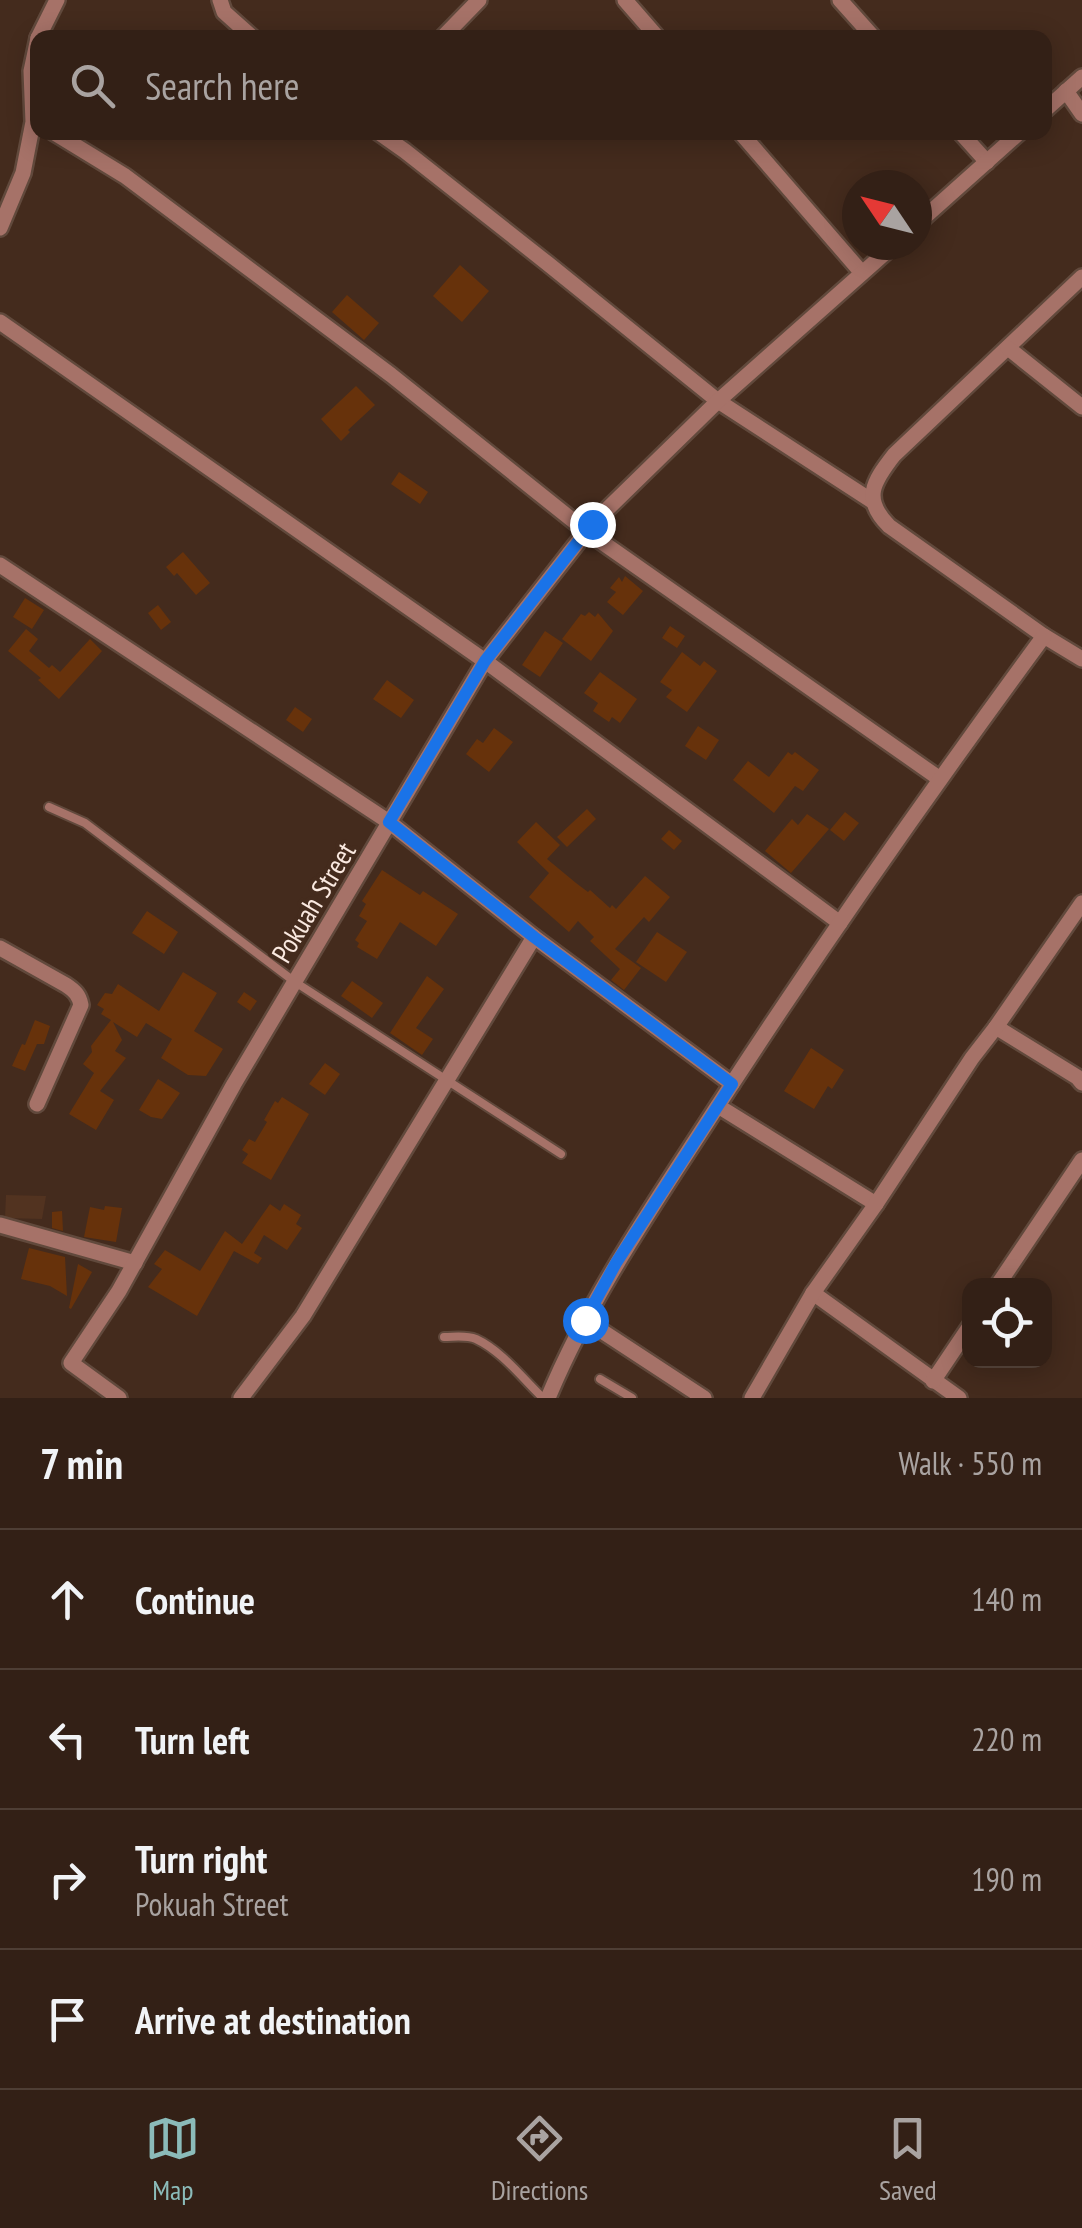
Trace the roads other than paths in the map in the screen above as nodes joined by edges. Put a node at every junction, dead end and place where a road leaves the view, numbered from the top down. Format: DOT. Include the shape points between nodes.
graph roads {
  1 [pos="58,0"];
  2 [pos="220,0"];
  3 [pos="479,0"];
  4 [pos="626,0"];
  5 [pos="840,0"];
  6 [pos="42,30"];
  7 [pos="244,30"];
  8 [pos="450,30"];
  9 [pos="651,30"];
  10 [pos="867,30"];
  11 [pos="1082,78"];
  12 [pos="1066,92"];
  13 [pos="1052,104"];
  14 [pos="1082,114"];
  15 [pos="31,140"];
  16 [pos="66,140"];
  17 [pos="389,140"];
  18 [pos="747,140"];
  19 [pos="967,140"];
  20 [pos="1011,140"];
  21 [pos="987,162"];
  22 [pos="932,211"];
  23 [pos="0,228"];
  24 [pos="877,260"];
  25 [pos="862,274"];
  26 [pos="1082,276"];
  27 [pos="0,322"];
  28 [pos="1008,348"];
  29 [pos="718,401"];
  30 [pos="1082,406"];
  31 [pos="872,501"];
  32 [pos="586,531"];
  33 [pos="0,564"];
  34 [pos="1044,636"];
  35 [pos="1082,659"];
  36 [pos="485,661"];
  37 [pos="940,780"];
  38 [pos="49,807"];
  39 [pos="389,822"];
  40 [pos="1082,904"];
  41 [pos="840,923"];
  42 [pos="534,937"];
  43 [pos="0,948"];
  44 [pos="295,982"];
  45 [pos="996,1026"];
  46 [pos="446,1080"];
  47 [pos="1082,1083"];
  48 [pos="732,1084"];
  49 [pos="36,1104"];
  50 [pos="718,1106"];
  51 [pos="561,1154"];
  52 [pos="1082,1160"];
  53 [pos="876,1204"];
  54 [pos="0,1226"];
  55 [pos="135,1263"];
  56 [pos="1001,1278"];
  57 [pos="813,1293"];
  58 [pos="585,1320"];
  59 [pos="444,1337"];
  60 [pos="962,1338"];
  61 [pos="600,1380"];
  62 [pos="933,1381"];
  63 [pos="692,1395"];
  64 [pos="119,1398"];
  65 [pos="241,1398"];
  66 [pos="546,1398"];
  67 [pos="632,1398"];
  68 [pos="752,1398"];
  69 [pos="959,1398"];
  1 -- 6 [label="street"];
  2 -- 7 [label="street"];
  3 -- 8 [label="street"];
  4 -- 9 [label="street"];
  5 -- 10 [label="street"];
  11 -- 12 [label="street"];
  12 -- 13 [label="street"];
  12 -- 14 [label="street"];
  15 -- 23 [label="street"];
  16 -- 32 [label="street" via="126,176 391,375"];
  17 -- 29 [label="street"];
  18 -- 25 [label="street"];
  19 -- 21 [label="street"];
  20 -- 21 [label="street"];
  21 -- 22 [label="street"];
  24 -- 25 [label="street, Pokuah Street"];
  25 -- 29 [label="street, Pokuah Street"];
  26 -- 28 [label="street"];
  27 -- 36 [label="street"];
  28 -- 30 [label="street"];
  28 -- 31 [label="street" via="894,455 877,477"];
  29 -- 31 [label="street"];
  29 -- 32 [label="street, Pokuah Street"];
  31 -- 34 [label="street" via="889,526"];
  32 -- 36 [label="street, Pokuah Street"];
  32 -- 37 [label="street"];
  33 -- 39 [label="street"];
  34 -- 35 [label="street"];
  34 -- 37 [label="street"];
  36 -- 39 [label="street, Pokuah Street"];
  36 -- 41 [label="street"];
  37 -- 41 [label="street"];
  38 -- 44 [label="lane" via="85,823"];
  39 -- 42 [label="street"];
  39 -- 44 [label="street, Pokuah Street"];
  40 -- 45 [label="street"];
  41 -- 48 [label="street"];
  42 -- 46 [label="street"];
  42 -- 48 [label="street"];
  43 -- 49 [label="street" via="80,998"];
  44 -- 46 [label="lane"];
  44 -- 55 [label="street, Pokuah Street"];
  45 -- 47 [label="street"];
  45 -- 53 [label="street"];
  46 -- 51 [label="lane"];
  46 -- 65 [label="street" via="303,1316"];
  48 -- 50 [label="street"];
  50 -- 53 [label="street"];
  50 -- 58 [label="street"];
  52 -- 56 [label="street"];
  53 -- 57 [label="street"];
  54 -- 55 [label="street"];
  55 -- 64 [label="street, Pokuah Street" via="71,1363"];
  57 -- 62 [label="street"];
  57 -- 68 [label="street"];
  58 -- 63 [label="street"];
  58 -- 66 [label="street"];
  59 -- 66 [label="lane" via="477,1340"];
  60 -- 62 [label="street"];
  61 -- 67 [label="lane"];
  62 -- 69 [label="street"];
}
